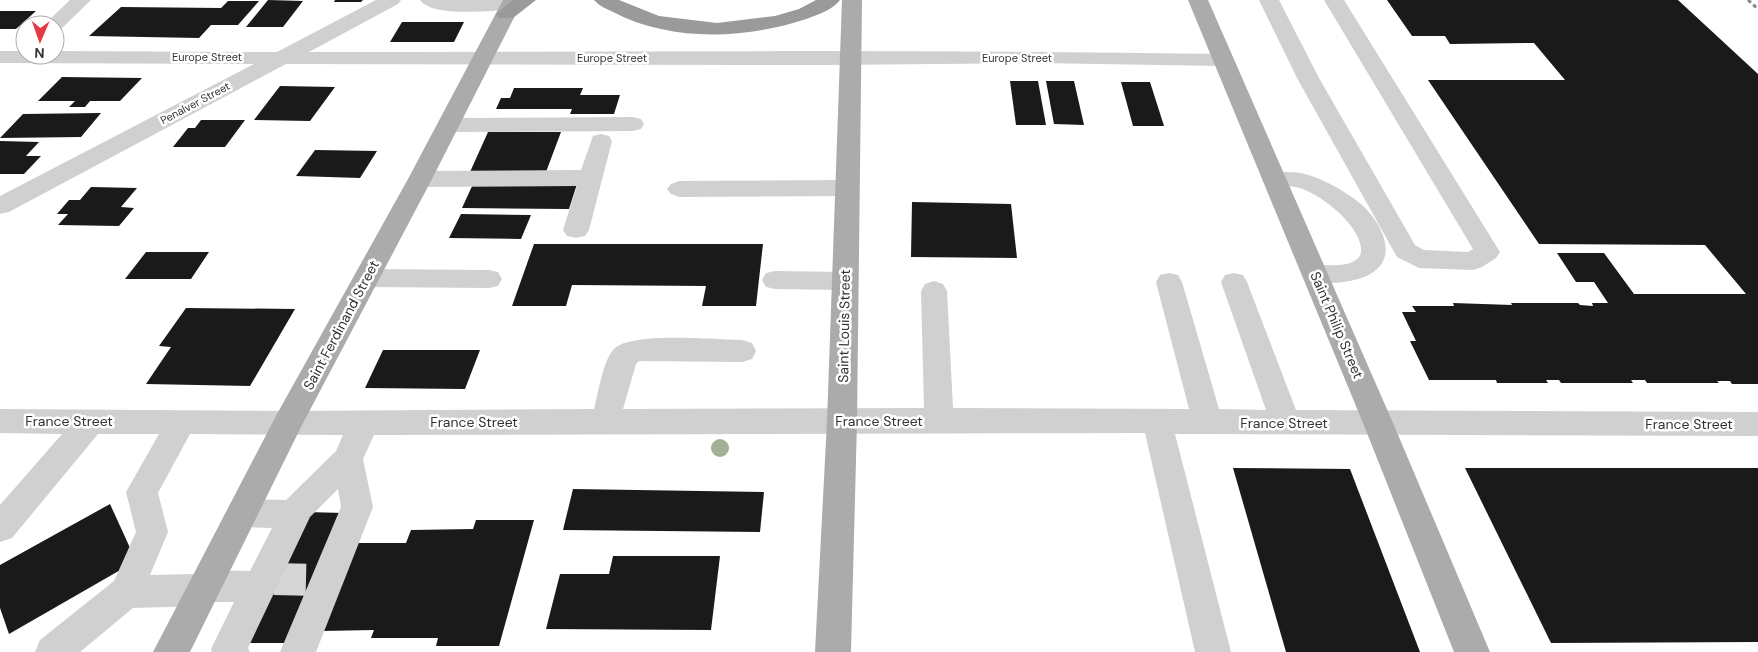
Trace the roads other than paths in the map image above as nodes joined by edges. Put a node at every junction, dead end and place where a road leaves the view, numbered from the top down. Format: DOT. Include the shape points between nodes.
graph roads {
  1 [pos="81,0"];
  2 [pos="391,0"];
  3 [pos="430,0"];
  4 [pos="604,0"];
  5 [pos="830,0"];
  6 [pos="852,0"];
  7 [pos="1198,0"];
  8 [pos="1269,0"];
  9 [pos="1334,0"];
  10 [pos="514,5"];
  11 [pos="65,15"];
  12 [pos="15,55"];
  13 [pos="65,55"];
  14 [pos="282,57"];
  15 [pos="482,58"];
  16 [pos="849,60"];
  17 [pos="1223,60"];
  18 [pos="0,75"];
  19 [pos="633,124"];
  20 [pos="448,125"];
  21 [pos="601,141"];
  22 [pos="591,178"];
  23 [pos="420,179"];
  24 [pos="1274,180"];
  25 [pos="846,188"];
  26 [pos="680,189"];
  27 [pos="0,206"];
  28 [pos="1384,212"];
  29 [pos="1359,218"];
  30 [pos="576,230"];
  31 [pos="1314,273"];
  32 [pos="366,278"];
  33 [pos="489,279"];
  34 [pos="775,280"];
  35 [pos="845,281"];
  36 [pos="1169,282"];
  37 [pos="1234,282"];
  38 [pos="934,291"];
  39 [pos="742,352"];
  40 [pos="0,421"];
  41 [pos="90,421"];
  42 [pos="605,421"];
  43 [pos="842,421"];
  44 [pos="939,421"];
  45 [pos="182,422"];
  46 [pos="364,422"];
  47 [pos="1157,422"];
  48 [pos="288,423"];
  49 [pos="1208,423"];
  50 [pos="1286,423"];
  51 [pos="1378,423"];
  52 [pos="1758,424"];
  53 [pos="348,459"];
  54 [pos="242,513"];
  55 [pos="295,515"];
  56 [pos="0,528"];
  57 [pos="266,581"];
  58 [pos="204,588"];
  59 [pos="126,592"];
  60 [pos="53,652"];
  61 [pos="171,652"];
  62 [pos="232,652"];
  63 [pos="298,652"];
  64 [pos="833,652"];
  65 [pos="1213,652"];
  66 [pos="1472,652"];
  1 -- 11 [label="street"];
  2 -- 14 [label="street, Penalver Street"];
  3 -- 10 [label="street" via="441,4"];
  4 -- 5 [label="highway" via="641,18 717,28 791,18"];
  6 -- 16 [label="main road, Saint Louis Street"];
  7 -- 17 [label="main road, Saint Philip Street"];
  8 -- 28 [label="street" via="1308,78"];
  9 -- 28 [label="street" via="1487,252 1473,261 1419,259 1406,251"];
  10 -- 15 [label="main road, Saint Ferdinand Street"];
  12 -- 18 [label="street"];
  13 -- 14 [label="street, Europe Street"];
  14 -- 15 [label="street, Europe Street"];
  14 -- 27 [label="street, Penalver Street"];
  15 -- 16 [label="street, Europe Street"];
  15 -- 20 [label="main road, Saint Ferdinand Street"];
  16 -- 17 [label="street, Europe Street"];
  16 -- 25 [label="main road, Saint Louis Street"];
  17 -- 24 [label="main road, Saint Philip Street"];
  19 -- 20 [label="street"];
  20 -- 23 [label="main road, Saint Ferdinand Street"];
  21 -- 22 [label="street"];
  22 -- 23 [label="street"];
  22 -- 30 [label="street"];
  23 -- 32 [label="main road, Saint Ferdinand Street"];
  24 -- 29 [label="street" via="1301,180 1341,202"];
  24 -- 31 [label="main road, Saint Philip Street"];
  25 -- 26 [label="street"];
  25 -- 35 [label="main road, Saint Louis Street"];
  28 -- 29 [label="street"];
  29 -- 31 [label="street" via="1374,247 1375,254 1368,265 1354,271"];
  31 -- 51 [label="main road, Saint Philip Street"];
  32 -- 33 [label="street"];
  32 -- 48 [label="main road, Saint Ferdinand Street"];
  34 -- 35 [label="street"];
  35 -- 43 [label="main road, Saint Louis Street"];
  36 -- 49 [label="street"];
  37 -- 50 [label="street"];
  38 -- 44 [label="street"];
  39 -- 42 [label="street" via="632,351 623,358"];
  40 -- 41 [label="street, France Street"];
  41 -- 45 [label="street, France Street"];
  41 -- 56 [label="street"];
  42 -- 43 [label="street, France Street"];
  42 -- 46 [label="street, France Street"];
  43 -- 44 [label="street, France Street"];
  43 -- 64 [label="main road, Saint Louis Street"];
  44 -- 47 [label="street, France Street"];
  45 -- 48 [label="street, France Street"];
  45 -- 59 [label="street" via="142,492 152,532"];
  46 -- 48 [label="street, France Street"];
  46 -- 53 [label="street"];
  47 -- 49 [label="street, France Street"];
  47 -- 65 [label="street"];
  48 -- 54 [label="main road, Saint Ferdinand Street"];
  49 -- 50 [label="street, France Street"];
  50 -- 51 [label="street, France Street"];
  51 -- 52 [label="street, France Street"];
  51 -- 66 [label="main road, Saint Philip Street"];
  53 -- 55 [label="street" via="299,507"];
  53 -- 63 [label="street" via="357,506 321,580"];
  54 -- 55 [label="street"];
  54 -- 58 [label="main road, Saint Ferdinand Street"];
  55 -- 57 [label="street"];
  57 -- 58 [label="street"];
  57 -- 62 [label="street" via="229,649"];
  58 -- 59 [label="street"];
  58 -- 61 [label="main road, Saint Ferdinand Street"];
  59 -- 60 [label="street"];
}
